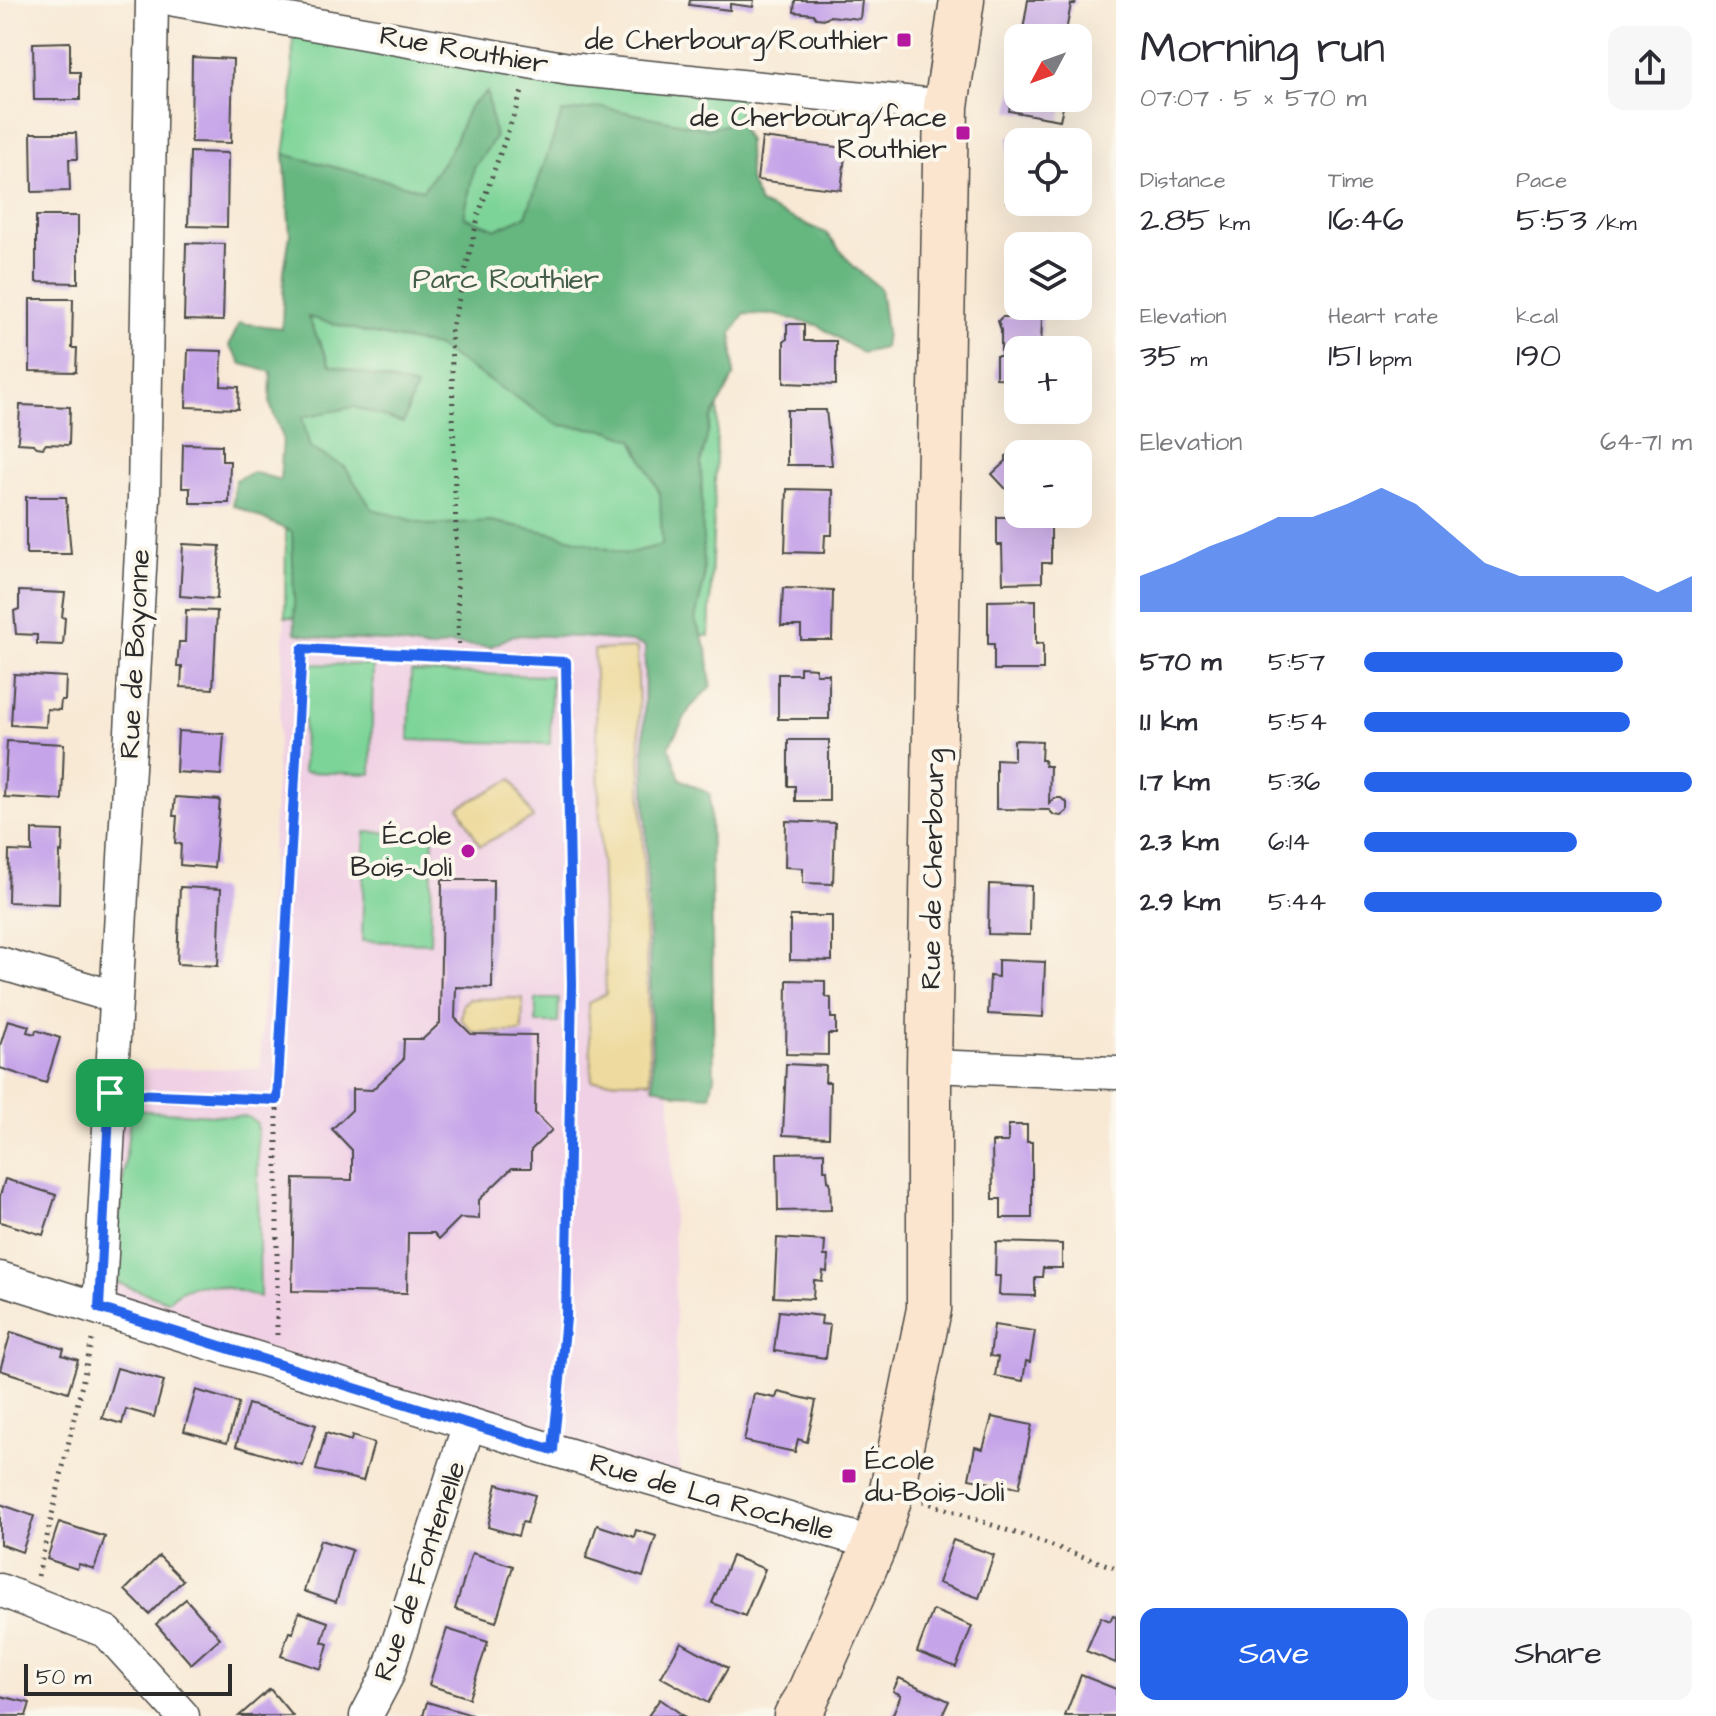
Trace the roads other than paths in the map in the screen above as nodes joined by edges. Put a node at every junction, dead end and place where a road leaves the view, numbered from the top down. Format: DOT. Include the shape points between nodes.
graph roads {
  1 [pos="152,0"];
  2 [pos="175,0"];
  3 [pos="962,0"];
  4 [pos="946,106"];
  5 [pos="0,963"];
  6 [pos="115,997"];
  7 [pos="929,1066"];
  8 [pos="1116,1073"];
  9 [pos="0,1278"];
  10 [pos="99,1308"];
  11 [pos="469,1424"];
  12 [pos="875,1544"];
  13 [pos="0,1590"];
  14 [pos="183,1716"];
  15 [pos="366,1716"];
  16 [pos="796,1716"];
  1 -- 6 [label="street, Rue de Bayonne" via="144,498"];
  2 -- 4 [label="street, Rue Routhier" via="569,69"];
  3 -- 4 [label="street, Rue de Cherbourg"];
  4 -- 7 [label="street, Rue de Cherbourg"];
  5 -- 6 [label="street"];
  6 -- 10 [label="street, Rue de Bayonne"];
  7 -- 8 [label="street"];
  7 -- 12 [label="street, Rue de Cherbourg" via="929,1309 892,1490"];
  9 -- 10 [label="street, Rue de La Rochelle"];
  10 -- 11 [label="street, Rue de La Rochelle"];
  11 -- 12 [label="street, Rue de La Rochelle"];
  11 -- 15 [label="street, Rue de Fontenelle" via="387,1676"];
  12 -- 16 [label="street, Rue de Cherbourg"];
  13 -- 14 [label="street" via="107,1632"];
}
